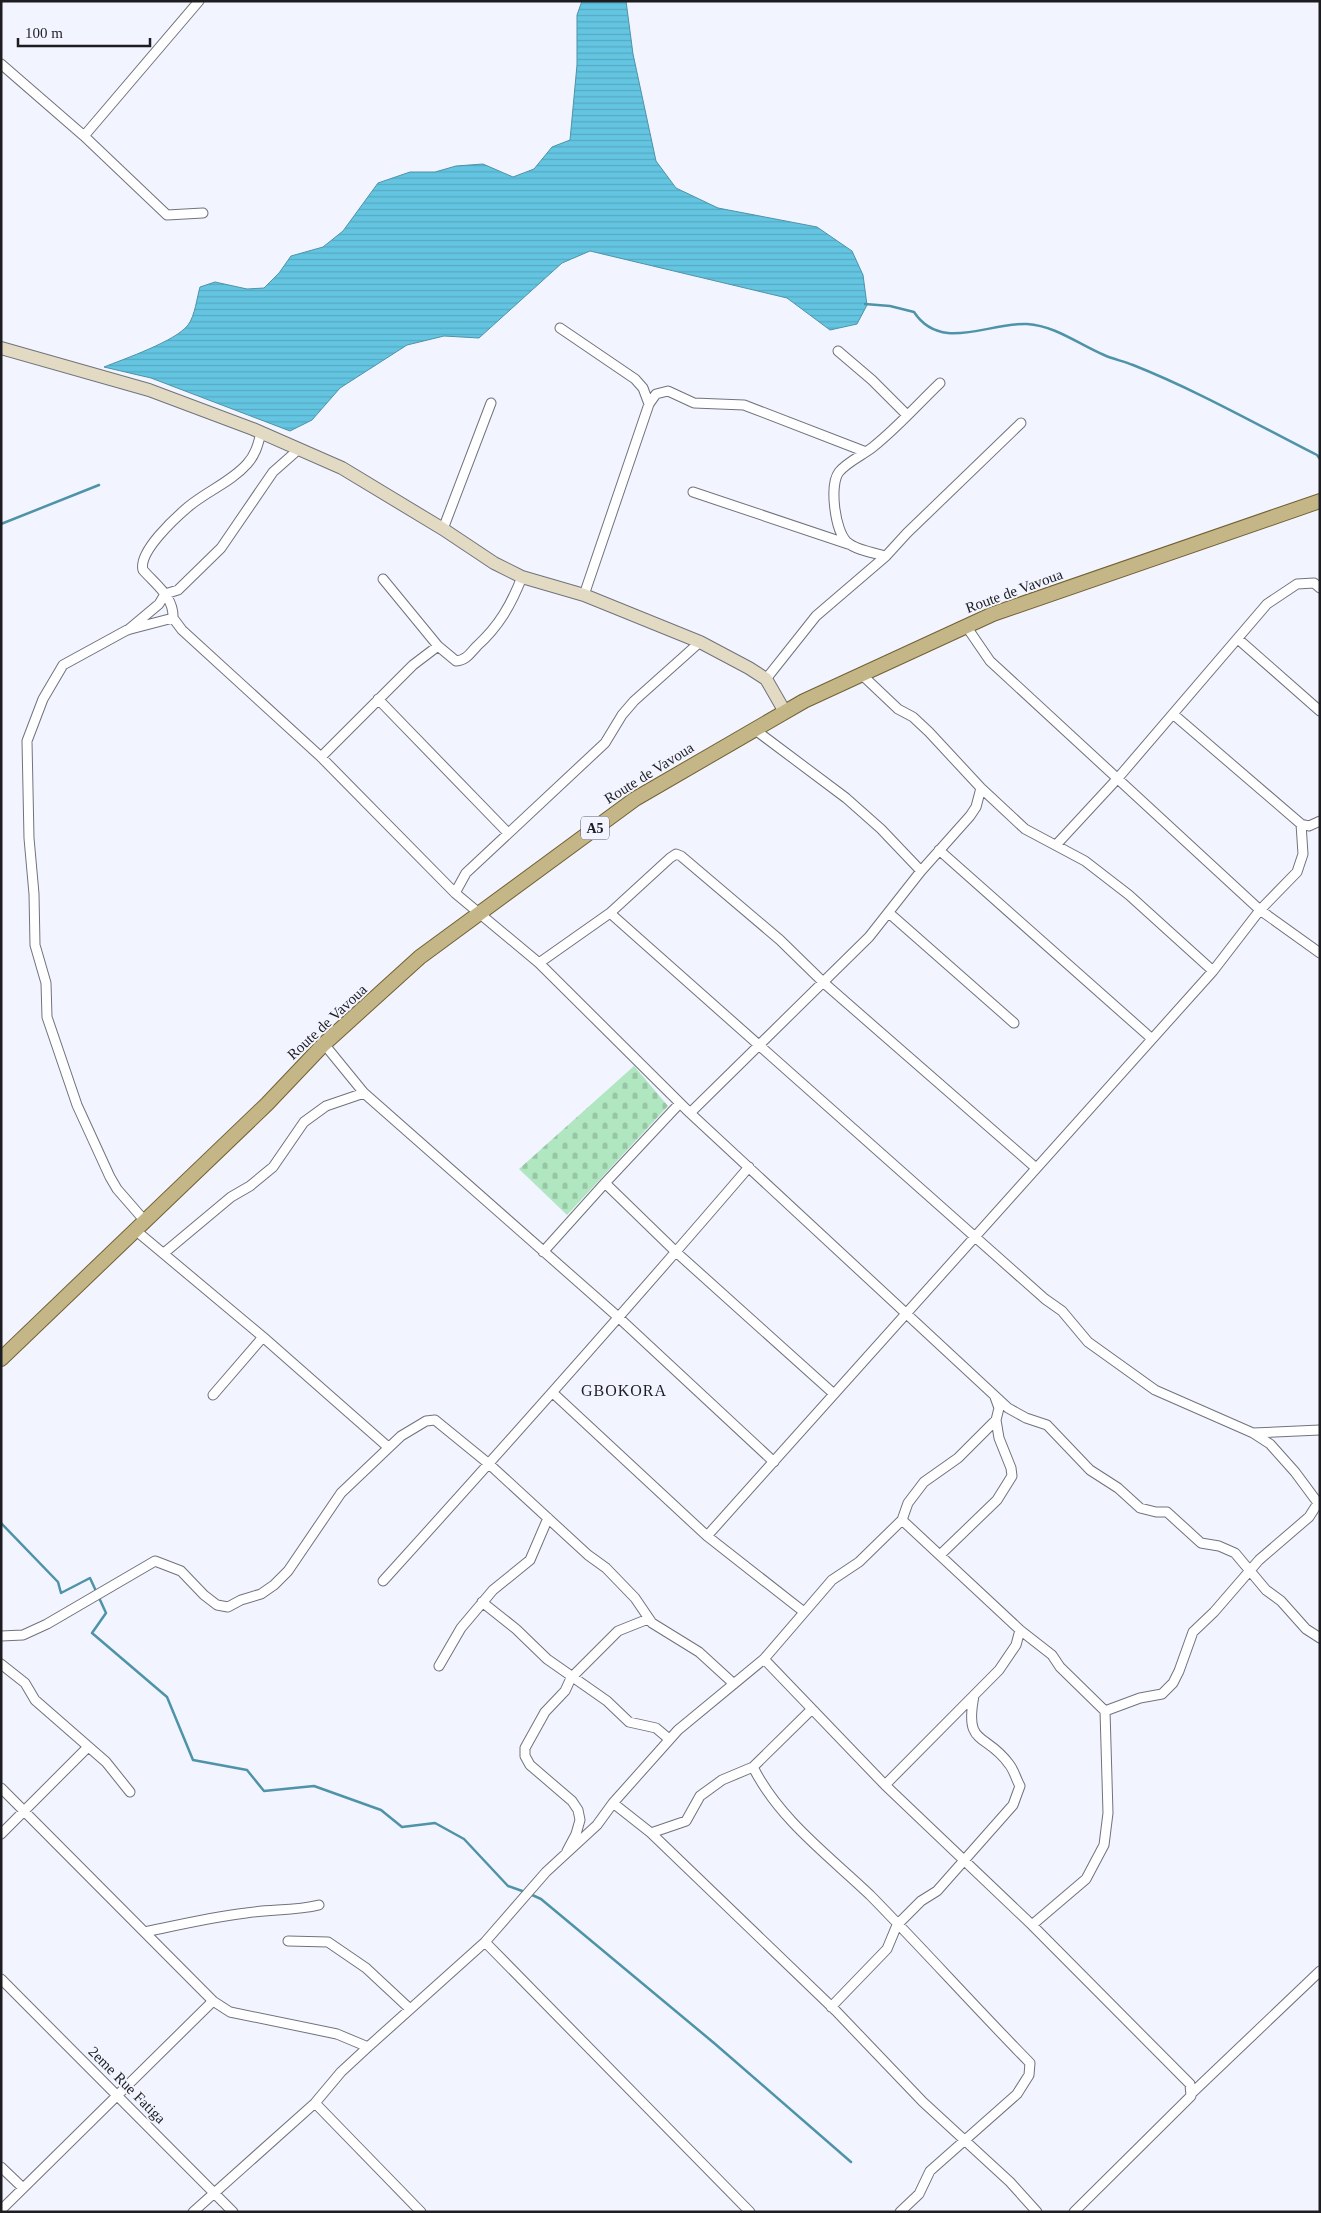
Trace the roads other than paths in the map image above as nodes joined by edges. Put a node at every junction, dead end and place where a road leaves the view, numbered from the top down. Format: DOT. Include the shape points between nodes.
graph roads {
  1 [pos="199,1"];
  2 [pos="1,64"];
  3 [pos="84,136"];
  4 [pos="203,213"];
  5 [pos="560,328"];
  6 [pos="1,348"];
  7 [pos="838,351"];
  8 [pos="940,383"];
  9 [pos="491,403"];
  10 [pos="649,404"];
  11 [pos="907,416"];
  12 [pos="1022,423"];
  13 [pos="262,433"];
  14 [pos="299,449"];
  15 [pos="866,452"];
  16 [pos="693,492"];
  17 [pos="1320,501"];
  18 [pos="443,529"];
  19 [pos="848,544"];
  20 [pos="886,556"];
  21 [pos="522,578"];
  22 [pos="383,579"];
  23 [pos="1320,588"];
  24 [pos="165,594"];
  25 [pos="584,595"];
  26 [pos="173,618"];
  27 [pos="966,626"];
  28 [pos="127,630"];
  29 [pos="1238,639"];
  30 [pos="700,642"];
  31 [pos="438,646"];
  32 [pos="860,674"];
  33 [pos="766,679"];
  34 [pos="378,699"];
  35 [pos="1320,710"];
  36 [pos="785,712"];
  37 [pos="1173,714"];
  38 [pos="754,729"];
  39 [pos="321,757"];
  40 [pos="1118,778"];
  41 [pos="981,788"];
  42 [pos="1320,822"];
  43 [pos="1301,824"];
  44 [pos="508,833"];
  45 [pos="1056,845"];
  46 [pos="939,850"];
  47 [pos="921,872"];
  48 [pos="455,893"];
  49 [pos="1260,910"];
  50 [pos="480,912"];
  51 [pos="610,913"];
  52 [pos="889,913"];
  53 [pos="1320,953"];
  54 [pos="539,963"];
  55 [pos="1213,971"];
  56 [pos="824,983"];
  57 [pos="1014,1023"];
  58 [pos="1151,1038"];
  59 [pos="324,1044"];
  60 [pos="759,1045"];
  61 [pos="364,1093"];
  62 [pos="680,1103"];
  63 [pos="690,1112"];
  64 [pos="749,1167"];
  65 [pos="1036,1168"];
  66 [pos="604,1183"];
  67 [pos="139,1225"];
  68 [pos="975,1237"];
  69 [pos="543,1252"];
  70 [pos="676,1252"];
  71 [pos="164,1253"];
  72 [pos="907,1312"];
  73 [pos="617,1316"];
  74 [pos="263,1337"];
  75 [pos="1,1359"];
  76 [pos="991,1392"];
  77 [pos="553,1393"];
  78 [pos="834,1394"];
  79 [pos="213,1395"];
  80 [pos="996,1420"];
  81 [pos="1320,1430"];
  82 [pos="1253,1432"];
  83 [pos="388,1447"];
  84 [pos="774,1462"];
  85 [pos="489,1464"];
  86 [pos="548,1518"];
  87 [pos="902,1520"];
  88 [pos="706,1536"];
  89 [pos="940,1555"];
  90 [pos="1250,1570"];
  91 [pos="383,1581"];
  92 [pos="482,1602"];
  93 [pos="804,1612"];
  94 [pos="648,1619"];
  95 [pos="1020,1630"];
  96 [pos="1,1636"];
  97 [pos="1320,1638"];
  98 [pos="764,1659"];
  99 [pos="1,1664"];
  100 [pos="439,1666"];
  101 [pos="571,1678"];
  102 [pos="734,1684"];
  103 [pos="974,1696"];
  104 [pos="812,1709"];
  105 [pos="1105,1711"];
  106 [pos="669,1739"];
  107 [pos="88,1747"];
  108 [pos="753,1767"];
  109 [pos="885,1785"];
  110 [pos="1,1788"];
  111 [pos="130,1792"];
  112 [pos="613,1803"];
  113 [pos="24,1811"];
  114 [pos="651,1833"];
  115 [pos="1,1834"];
  116 [pos="965,1860"];
  117 [pos="559,1861"];
  118 [pos="318,1905"];
  119 [pos="897,1925"];
  120 [pos="1032,1925"];
  121 [pos="144,1932"];
  122 [pos="288,1941"];
  123 [pos="486,1942"];
  124 [pos="1320,1971"];
  125 [pos="1,1978"];
  126 [pos="213,2001"];
  127 [pos="831,2007"];
  128 [pos="410,2009"];
  129 [pos="368,2047"];
  130 [pos="1192,2093"];
  131 [pos="118,2096"];
  132 [pos="315,2103"];
  133 [pos="964,2140"];
  134 [pos="1,2167"];
  135 [pos="23,2188"];
  136 [pos="214,2192"];
  137 [pos="1,2210"];
  138 [pos="193,2212"];
  139 [pos="233,2212"];
  140 [pos="422,2212"];
  141 [pos="750,2212"];
  142 [pos="900,2212"];
  143 [pos="1037,2212"];
  144 [pos="1074,2212"];
  1 -- 3 [label="street"];
  2 -- 3 [label="street"];
  3 -- 4 [label="street" via="167,215"];
  5 -- 10 [label="street" via="635,379 643,388"];
  6 -- 13 [label="street" via="149,390"];
  7 -- 11 [label="street"];
  8 -- 11 [label="street"];
  9 -- 18 [label="street"];
  10 -- 15 [label="street" via="656,394 668,391 694,403 744,405"];
  10 -- 25 [label="street"];
  11 -- 15 [label="street"];
  12 -- 20 [label="street"];
  13 -- 14 [label="street"];
  13 -- 24 [label="street" via="256,452 248,463 235,476 189,506 159,535 147,553 143,570"];
  14 -- 18 [label="street" via="342,468"];
  14 -- 24 [label="street" via="273,472 221,548 178,590"];
  15 -- 19 [label="street" via="839,472 834,483 839,528"];
  16 -- 19 [label="street"];
  17 -- 27 [label="main road, Route de Vavoua / A5"];
  18 -- 21 [label="street"];
  19 -- 20 [label="street"];
  20 -- 33 [label="street" via="816,616"];
  21 -- 25 [label="street"];
  21 -- 31 [label="street" via="511,605 496,628 467,658 456,660"];
  22 -- 31 [label="street"];
  23 -- 29 [label="street" via="1314,583 1297,584 1267,604"];
  24 -- 26 [label="street" via="174,608"];
  24 -- 28 [label="street" via="159,604"];
  25 -- 30 [label="street"];
  26 -- 28 [label="street"];
  26 -- 39 [label="street" via="182,630"];
  27 -- 32 [label="main road, Route de Vavoua / A5"];
  27 -- 40 [label="street" via="990,661"];
  28 -- 67 [label="street" via="63,665 43,699 27,740 35,945 46,983 47,1017 77,1105 110,1178"];
  29 -- 35 [label="street"];
  29 -- 37 [label="street"];
  30 -- 33 [label="street"];
  30 -- 44 [label="street" via="634,701 605,743"];
  31 -- 34 [label="street"];
  32 -- 36 [label="main road, Route de Vavoua / A5"];
  32 -- 41 [label="street" via="898,710 913,717 929,732"];
  33 -- 36 [label="street"];
  34 -- 39 [label="street"];
  34 -- 44 [label="street"];
  36 -- 38 [label="main road, Route de Vavoua / A5"];
  37 -- 40 [label="street"];
  37 -- 43 [label="street"];
  38 -- 47 [label="street" via="846,798"];
  38 -- 50 [label="main road, Route de Vavoua / A5" via="635,799"];
  39 -- 48 [label="street"];
  40 -- 45 [label="street"];
  40 -- 49 [label="street"];
  41 -- 45 [label="street" via="1025,830"];
  41 -- 46 [label="street" via="976,808"];
  42 -- 43 [label="street" via="1309,826"];
  43 -- 49 [label="street" via="1302,854 1297,872"];
  44 -- 48 [label="street" via="466,873"];
  45 -- 55 [label="street" via="1129,895"];
  46 -- 47 [label="street"];
  46 -- 58 [label="street"];
  47 -- 52 [label="street"];
  48 -- 50 [label="street"];
  49 -- 53 [label="street"];
  49 -- 55 [label="street"];
  50 -- 54 [label="street"];
  50 -- 59 [label="main road, Route de Vavoua / A5" via="420,957"];
  51 -- 54 [label="street"];
  51 -- 56 [label="street" via="676,854 780,940"];
  51 -- 60 [label="street"];
  52 -- 56 [label="street"];
  52 -- 57 [label="street"];
  54 -- 62 [label="street"];
  55 -- 58 [label="street"];
  56 -- 60 [label="street"];
  56 -- 65 [label="street"];
  58 -- 65 [label="street"];
  59 -- 61 [label="street"];
  59 -- 67 [label="main road, Route de Vavoua / A5" via="267,1104"];
  60 -- 63 [label="street"];
  60 -- 68 [label="street"];
  61 -- 69 [label="street"];
  61 -- 71 [label="street" via="326,1106 304,1122 272,1167 250,1186 231,1196"];
  62 -- 63 [label="street"];
  62 -- 66 [label="street"];
  63 -- 64 [label="street"];
  64 -- 70 [label="street"];
  64 -- 72 [label="street"];
  65 -- 68 [label="street"];
  66 -- 69 [label="street"];
  66 -- 70 [label="street"];
  67 -- 71 [label="street"];
  67 -- 75 [label="main road, Route de Vavoua / A5"];
  68 -- 72 [label="street"];
  68 -- 82 [label="street" via="1062,1311 1088,1342 1110,1359 1155,1390"];
  69 -- 73 [label="street"];
  70 -- 73 [label="street"];
  70 -- 78 [label="street"];
  71 -- 74 [label="street"];
  72 -- 76 [label="street"];
  72 -- 78 [label="street"];
  73 -- 77 [label="street"];
  73 -- 84 [label="street"];
  74 -- 79 [label="street"];
  74 -- 83 [label="street"];
  76 -- 80 [label="street" via="999,1408"];
  76 -- 90 [label="street" via="1017,1414 1047,1424 1090,1470 1118,1488 1140,1508 1167,1512 1201,1543 1235,1553"];
  77 -- 85 [label="street"];
  77 -- 88 [label="street"];
  78 -- 84 [label="street"];
  80 -- 87 [label="street" via="958,1458 924,1482 908,1503"];
  80 -- 89 [label="street" via="998,1438 1012,1476 997,1500"];
  81 -- 82 [label="street"];
  82 -- 90 [label="street" via="1270,1444 1318,1503 1308,1517"];
  83 -- 85 [label="street" via="426,1420 435,1420"];
  83 -- 96 [label="street" via="341,1493 288,1572 261,1594 228,1607 217,1605 181,1571 155,1561 47,1624 23,1635"];
  84 -- 88 [label="street"];
  85 -- 86 [label="street"];
  85 -- 91 [label="street"];
  86 -- 92 [label="street" via="530,1560"];
  86 -- 94 [label="street" via="606,1568 635,1598"];
  87 -- 89 [label="street"];
  87 -- 93 [label="street" via="858,1562 832,1580"];
  88 -- 93 [label="street"];
  89 -- 95 [label="street"];
  90 -- 97 [label="street" via="1306,1629"];
  90 -- 105 [label="street" via="1193,1632 1179,1671 1162,1694"];
  92 -- 100 [label="street" via="460,1628"];
  92 -- 101 [label="street"];
  93 -- 98 [label="street"];
  94 -- 101 [label="street" via="618,1631"];
  94 -- 102 [label="street" via="668,1635 699,1652"];
  95 -- 103 [label="street" via="1016,1645 999,1670"];
  95 -- 105 [label="street" via="1052,1655"];
  98 -- 102 [label="street"];
  98 -- 104 [label="street"];
  99 -- 107 [label="street" via="25,1684 35,1700"];
  101 -- 106 [label="street" via="607,1701 629,1722 656,1728"];
  101 -- 117 [label="street" via="565,1691 545,1712 525,1748 524,1756 578,1810 580,1820 576,1834"];
  102 -- 106 [label="street"];
  103 -- 109 [label="street"];
  103 -- 116 [label="street" via="970,1718 973,1731 1010,1764 1020,1786 1014,1804"];
  104 -- 108 [label="street"];
  104 -- 109 [label="street"];
  105 -- 120 [label="street" via="1108,1812 1104,1845 1086,1879"];
  106 -- 112 [label="street"];
  107 -- 111 [label="street" via="106,1762"];
  107 -- 113 [label="street"];
  108 -- 114 [label="street" via="722,1780 700,1796 686,1821"];
  108 -- 119 [label="street" via="764,1790 782,1811"];
  109 -- 116 [label="street"];
  110 -- 113 [label="street"];
  112 -- 114 [label="street"];
  112 -- 117 [label="street" via="597,1825"];
  113 -- 115 [label="street"];
  113 -- 121 [label="street"];
  114 -- 127 [label="street"];
  116 -- 119 [label="street" via="937,1891 921,1901"];
  116 -- 120 [label="street"];
  117 -- 123 [label="street" via="519,1901"];
  118 -- 121 [label="street" via="300,1910 268,1910 224,1916"];
  119 -- 127 [label="street" via="887,1949"];
  119 -- 133 [label="street" via="1030,2063 1029,2075 1017,2094"];
  120 -- 130 [label="street" via="1190,2084"];
  121 -- 126 [label="street"];
  122 -- 128 [label="street" via="328,1942 366,1968"];
  123 -- 128 [label="street"];
  123 -- 141 [label="street"];
  124 -- 130 [label="street"];
  125 -- 131 [label="street, 2eme Rue Fatiga"];
  126 -- 129 [label="street" via="230,2012 337,2034"];
  126 -- 131 [label="street"];
  127 -- 133 [label="street" via="922,2102"];
  128 -- 129 [label="street"];
  129 -- 132 [label="street"];
  130 -- 144 [label="street"];
  131 -- 135 [label="street"];
  131 -- 136 [label="street, 2eme Rue Fatiga"];
  132 -- 136 [label="street"];
  132 -- 140 [label="street"];
  133 -- 142 [label="street" via="930,2171 919,2194"];
  133 -- 143 [label="street"];
  134 -- 135 [label="street"];
  135 -- 137 [label="street"];
  136 -- 138 [label="street"];
  136 -- 139 [label="street, 2eme Rue Fatiga"];
}
